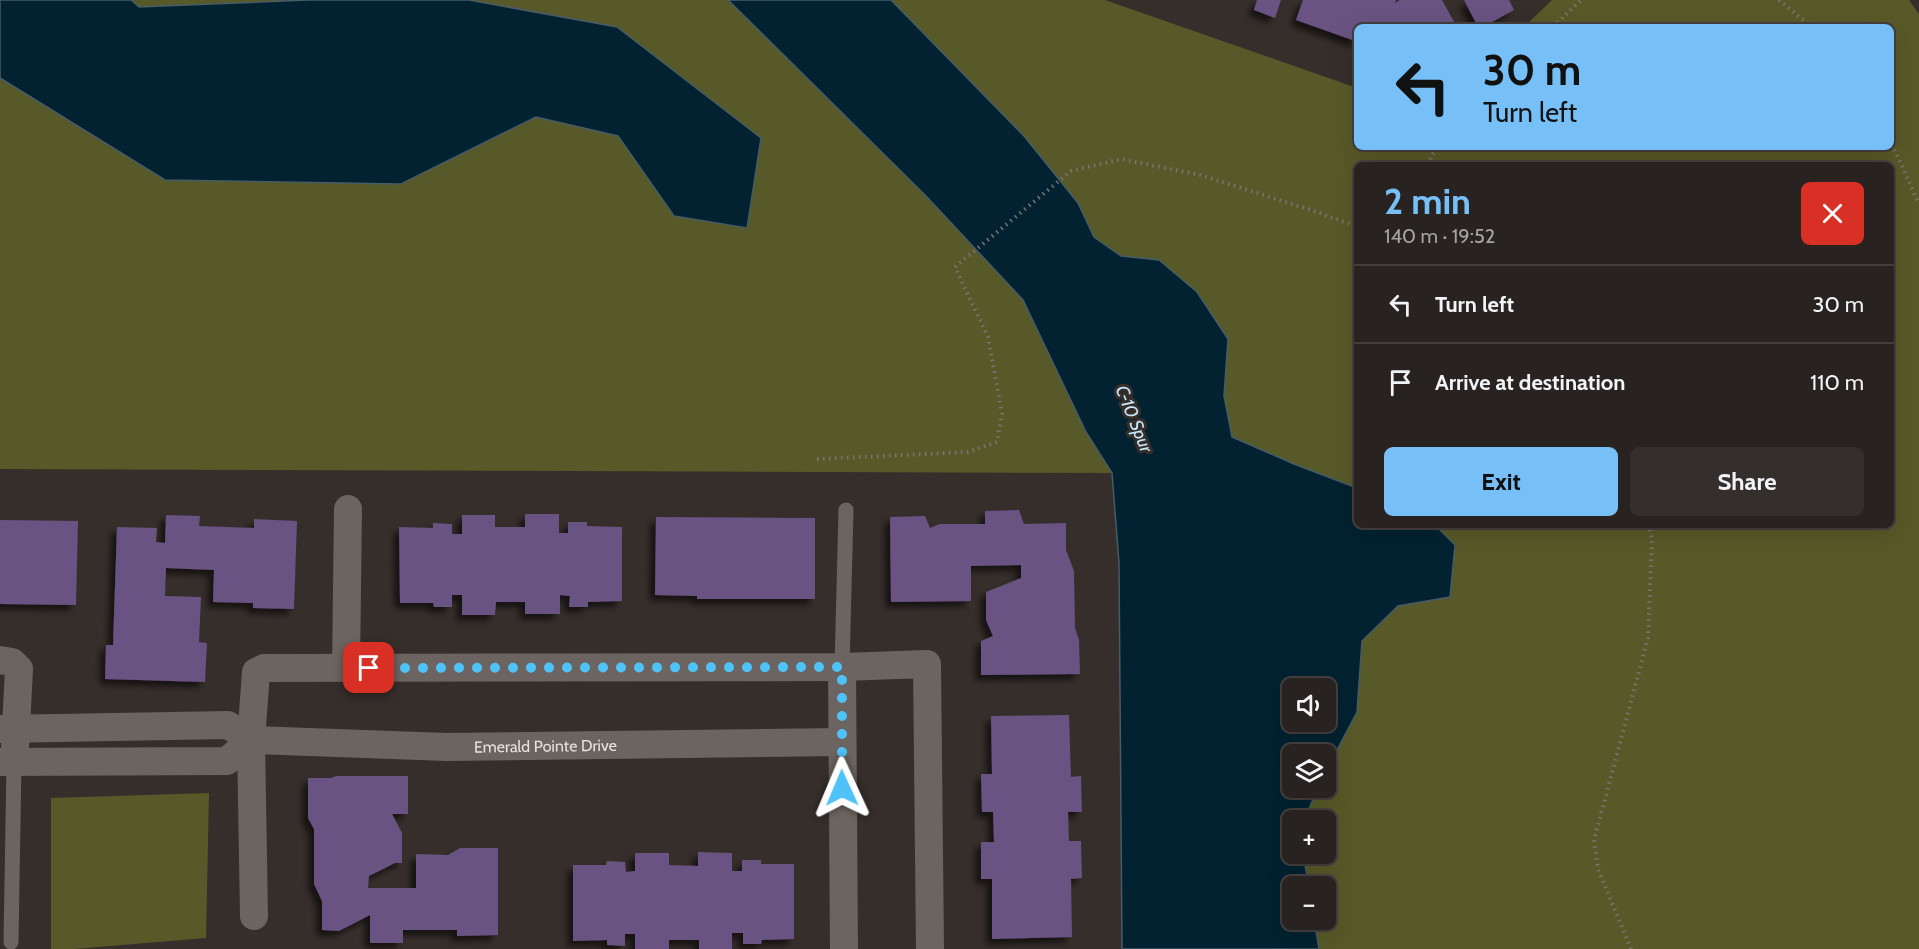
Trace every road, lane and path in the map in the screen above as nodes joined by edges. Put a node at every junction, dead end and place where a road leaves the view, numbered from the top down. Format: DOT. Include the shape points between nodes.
graph roads {
  1 [pos="1581,0"];
  2 [pos="1779,0"];
  3 [pos="1556,24"];
  4 [pos="1808,24"];
  5 [pos="1894,148"];
  6 [pos="1919,204"];
  7 [pos="1354,226"];
  8 [pos="817,459"];
  9 [pos="348,509"];
  10 [pos="846,510"];
  11 [pos="1650,528"];
  12 [pos="0,660"];
  13 [pos="842,667"];
  14 [pos="346,668"];
  15 [pos="8,729"];
  16 [pos="251,740"];
  17 [pos="842,742"];
  18 [pos="7,762"];
  19 [pos="254,916"];
  20 [pos="11,942"];
  21 [pos="844,949"];
  22 [pos="930,949"];
  23 [pos="1631,949"];
  1 -- 3 [label="path"];
  2 -- 4 [label="path"];
  5 -- 6 [label="path"];
  7 -- 8 [label="path" via="1200,175 1121,159 1071,171 955,267 988,338 1002,414 997,442 968,452"];
  9 -- 14 [label="street"];
  10 -- 13 [label="lane"];
  11 -- 23 [label="path" via="1648,638 1594,840 1598,868"];
  12 -- 15 [label="street" via="12,662 19,669"];
  13 -- 14 [label="street"];
  13 -- 17 [label="street"];
  13 -- 22 [label="street" via="927,664"];
  14 -- 16 [label="street" via="264,668 256,672"];
  15 -- 16 [label="street, Emerald Pointe Drive" via="228,725"];
  15 -- 18 [label="street"];
  16 -- 17 [label="street, Emerald Pointe Drive" via="447,747"];
  16 -- 18 [label="street" via="227,761"];
  16 -- 19 [label="street"];
  17 -- 21 [label="street"];
  18 -- 20 [label="lane"];
}
